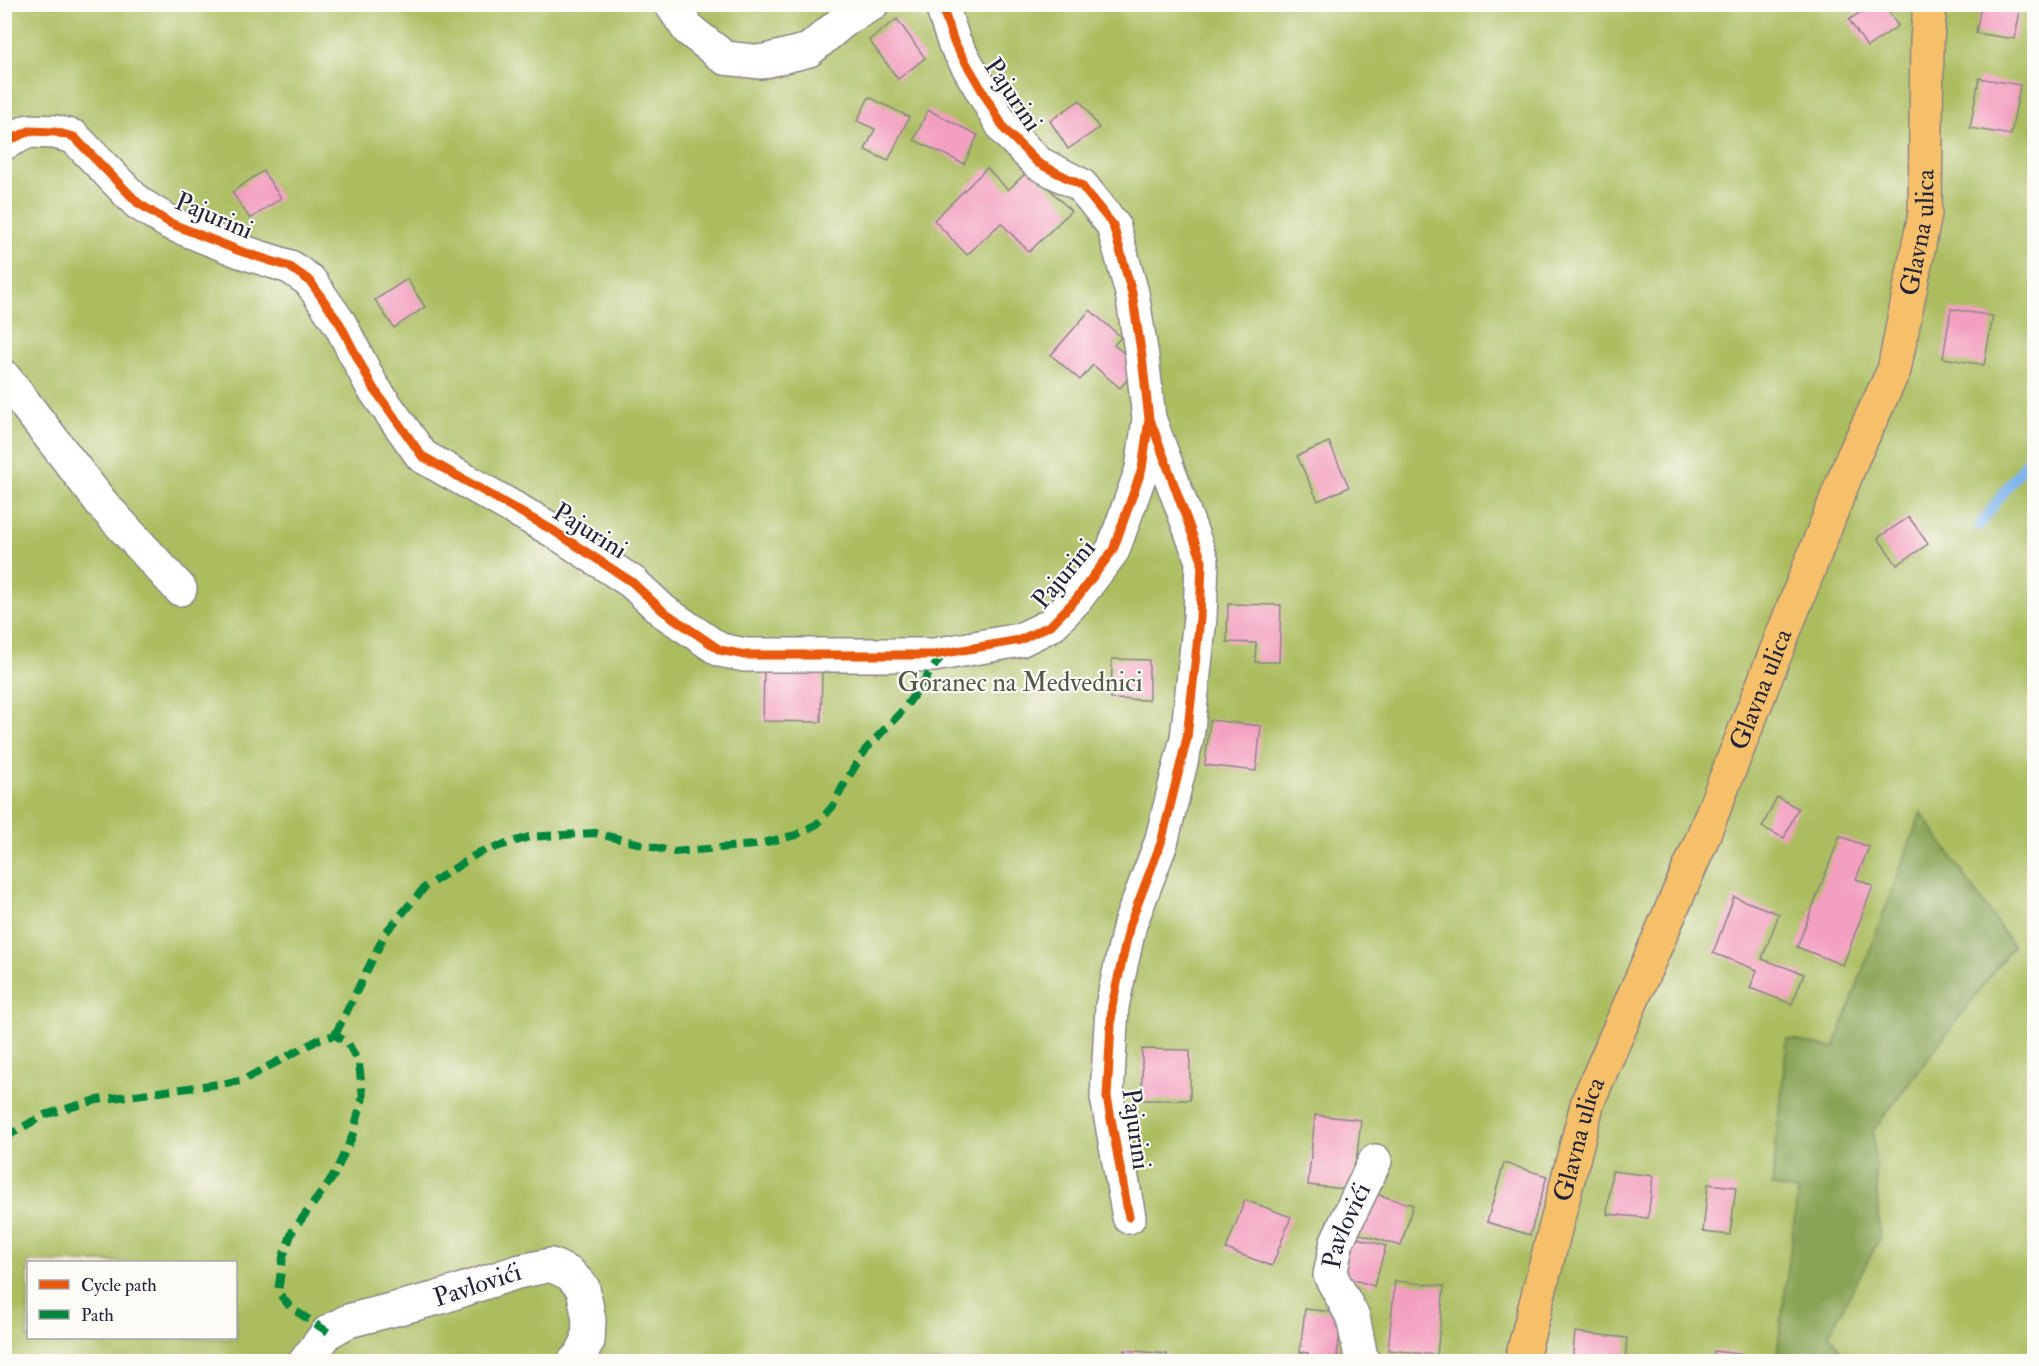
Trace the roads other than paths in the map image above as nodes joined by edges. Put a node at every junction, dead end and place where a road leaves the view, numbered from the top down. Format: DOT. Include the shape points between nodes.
graph roads {
  1 [pos="671,4"];
  2 [pos="872,4"];
  3 [pos="944,4"];
  4 [pos="1930,4"];
  5 [pos="4,143"];
  6 [pos="4,377"];
  7 [pos="1149,419"];
  8 [pos="180,589"];
  9 [pos="1375,1161"];
  10 [pos="1129,1217"];
  11 [pos="305,1362"];
  12 [pos="574,1362"];
  13 [pos="1362,1362"];
  14 [pos="1521,1362"];
  1 -- 2 [label="street" via="688,29 725,58 761,62 809,50 847,18"];
  3 -- 7 [label="street, Pajurini" via="954,42 1005,130 1038,163 1081,185 1113,225 1132,293"];
  4 -- 14 [label="main road, Glavna ulica" via="1925,214 1894,370 1853,456 1700,844 1588,1101"];
  5 -- 7 [label="street, Pajurini" via="29,131 74,137 138,203 170,224 290,267 310,281 340,324 382,401 422,456 555,531 632,582 663,611 720,650 745,656 934,656 1020,640 1052,625 1113,550 1142,469"];
  6 -- 8 [label="street" via="104,506"];
  7 -- 10 [label="street, Pajurini" via="1202,561 1187,738 1161,843 1130,924 1112,1006 1107,1097"];
  9 -- 13 [label="street, Pavlovići" via="1337,1241 1330,1275 1353,1317"];
  11 -- 12 [label="street, Pavlovići" via="328,1332 348,1321 551,1265 570,1274 583,1288 588,1341"];
}
